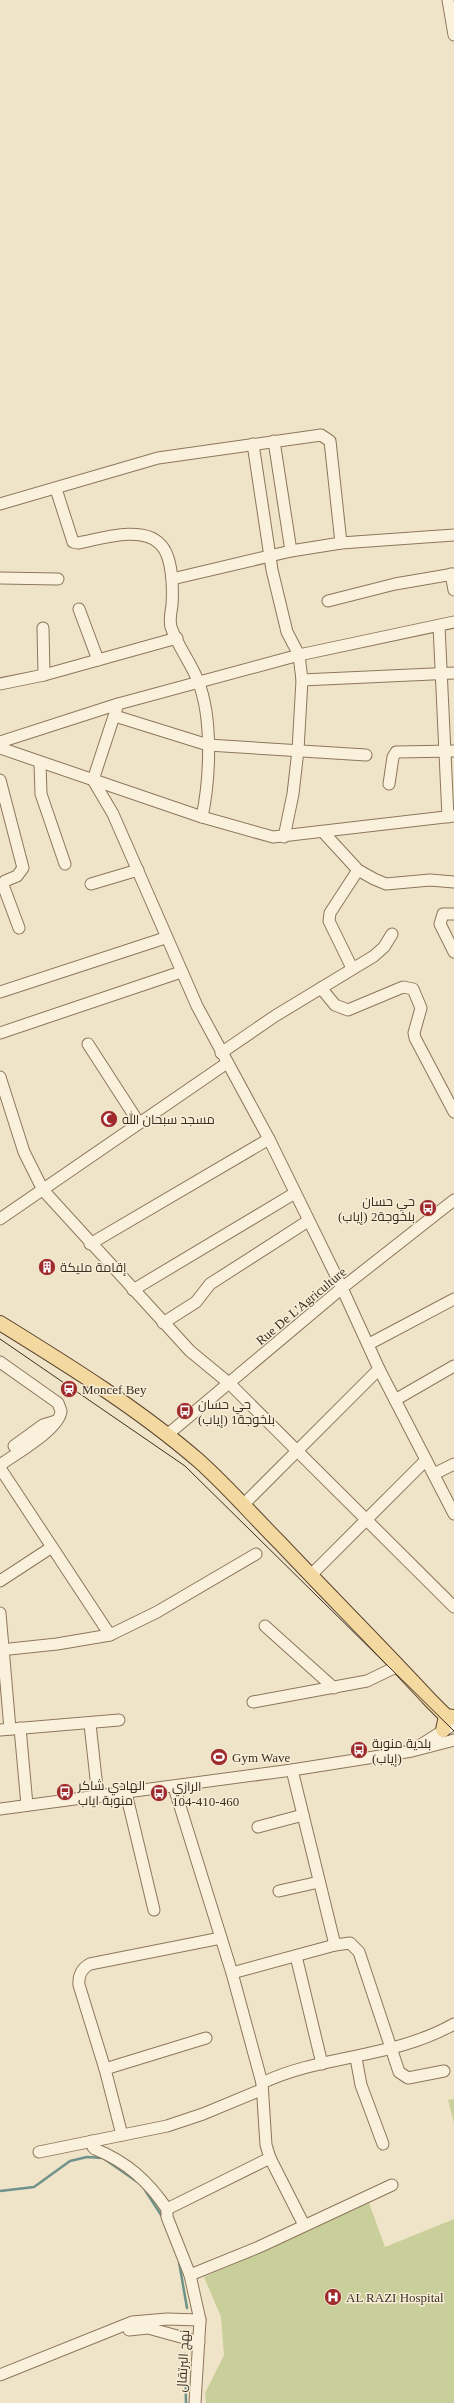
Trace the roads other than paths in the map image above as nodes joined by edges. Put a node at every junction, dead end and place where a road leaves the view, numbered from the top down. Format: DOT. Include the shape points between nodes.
graph roads {
  1 [pos="448,0"];
  2 [pos="454,35"];
  3 [pos="274,441"];
  4 [pos="254,444"];
  5 [pos="56,489"];
  6 [pos="0,504"];
  7 [pos="454,535"];
  8 [pos="341,543"];
  9 [pos="291,551"];
  10 [pos="270,556"];
  11 [pos="452,574"];
  12 [pos="0,578"];
  13 [pos="58,579"];
  14 [pos="172,579"];
  15 [pos="454,590"];
  16 [pos="328,601"];
  17 [pos="79,609"];
  18 [pos="454,622"];
  19 [pos="439,626"];
  20 [pos="43,628"];
  21 [pos="177,638"];
  22 [pos="299,655"];
  23 [pos="98,660"];
  24 [pos="448,673"];
  25 [pos="44,675"];
  26 [pos="302,680"];
  27 [pos="199,682"];
  28 [pos="0,684"];
  29 [pos="118,704"];
  30 [pos="115,716"];
  31 [pos="0,742"];
  32 [pos="208,745"];
  33 [pos="0,748"];
  34 [pos="298,750"];
  35 [pos="450,751"];
  36 [pos="366,755"];
  37 [pos="40,763"];
  38 [pos="0,780"];
  39 [pos="93,780"];
  40 [pos="390,784"];
  41 [pos="202,817"];
  42 [pos="451,817"];
  43 [pos="324,833"];
  44 [pos="284,836"];
  45 [pos="65,864"];
  46 [pos="138,870"];
  47 [pos="358,870"];
  48 [pos="454,882"];
  49 [pos="91,884"];
  50 [pos="454,914"];
  51 [pos="19,928"];
  52 [pos="392,934"];
  53 [pos="165,938"];
  54 [pos="454,952"];
  55 [pos="352,968"];
  56 [pos="181,972"];
  57 [pos="321,988"];
  58 [pos="0,992"];
  59 [pos="0,1034"];
  60 [pos="88,1044"];
  61 [pos="222,1053"];
  62 [pos="227,1063"];
  63 [pos="0,1077"];
  64 [pos="454,1112"];
  65 [pos="139,1123"];
  66 [pos="269,1139"];
  67 [pos="43,1190"];
  68 [pos="295,1193"];
  69 [pos="454,1200"];
  70 [pos="0,1219"];
  71 [pos="308,1221"];
  72 [pos="90,1244"];
  73 [pos="342,1288"];
  74 [pos="133,1290"];
  75 [pos="454,1299"];
  76 [pos="0,1323"];
  77 [pos="163,1323"];
  78 [pos="369,1344"];
  79 [pos="0,1362"];
  80 [pos="454,1366"];
  81 [pos="379,1369"];
  82 [pos="230,1384"];
  83 [pos="395,1400"];
  84 [pos="56,1421"];
  85 [pos="167,1435"];
  86 [pos="296,1450"];
  87 [pos="0,1456"];
  88 [pos="426,1460"];
  89 [pos="454,1464"];
  90 [pos="0,1465"];
  91 [pos="0,1468"];
  92 [pos="434,1474"];
  93 [pos="244,1504"];
  94 [pos="454,1514"];
  95 [pos="365,1519"];
  96 [pos="52,1547"];
  97 [pos="256,1554"];
  98 [pos="310,1575"];
  99 [pos="0,1581"];
  100 [pos="454,1607"];
  101 [pos="0,1613"];
  102 [pos="265,1626"];
  103 [pos="110,1635"];
  104 [pos="2,1650"];
  105 [pos="398,1666"];
  106 [pos="334,1688"];
  107 [pos="253,1702"];
  108 [pos="450,1719"];
  109 [pos="120,1720"];
  110 [pos="90,1724"];
  111 [pos="10,1729"];
  112 [pos="454,1740"];
  113 [pos="412,1751"];
  114 [pos="292,1770"];
  115 [pos="174,1787"];
  116 [pos="126,1793"];
  117 [pos="98,1797"];
  118 [pos="27,1805"];
  119 [pos="0,1809"];
  120 [pos="303,1815"];
  121 [pos="258,1827"];
  122 [pos="319,1882"];
  123 [pos="279,1891"];
  124 [pos="154,1910"];
  125 [pos="221,1938"];
  126 [pos="335,1944"];
  127 [pos="296,1956"];
  128 [pos="232,1973"];
  129 [pos="454,2024"];
  130 [pos="206,2038"];
  131 [pos="391,2049"];
  132 [pos="356,2058"];
  133 [pos="322,2064"];
  134 [pos="105,2069"];
  135 [pos="444,2071"];
  136 [pos="262,2086"];
  137 [pos="122,2136"];
  138 [pos="92,2141"];
  139 [pos="383,2144"];
  140 [pos="39,2152"];
  141 [pos="270,2158"];
  142 [pos="392,2185"];
  143 [pos="167,2209"];
  144 [pos="304,2225"];
  145 [pos="190,2275"];
  146 [pos="200,2320"];
  147 [pos="90,2340"];
  148 [pos="199,2342"];
  149 [pos="1,2374"];
  150 [pos="195,2403"];
  1 -- 2 [label="street"];
  3 -- 4 [label="street"];
  3 -- 8 [label="street" via="322,435 330,441"];
  3 -- 9 [label="street"];
  4 -- 5 [label="street" via="158,458"];
  4 -- 10 [label="street"];
  5 -- 6 [label="street"];
  5 -- 14 [label="street" via="73,542 78,544 130,534 152,538 161,544 165,551"];
  7 -- 8 [label="street"];
  8 -- 9 [label="street"];
  9 -- 10 [label="street"];
  10 -- 14 [label="street"];
  10 -- 22 [label="street" via="288,632"];
  11 -- 15 [label="street"];
  11 -- 16 [label="street" via="395,584"];
  12 -- 13 [label="street"];
  14 -- 21 [label="street" via="171,627"];
  17 -- 23 [label="street"];
  18 -- 19 [label="street"];
  19 -- 22 [label="street"];
  19 -- 24 [label="street"];
  20 -- 25 [label="street"];
  21 -- 23 [label="street"];
  21 -- 27 [label="street"];
  22 -- 26 [label="street"];
  22 -- 27 [label="street"];
  23 -- 25 [label="street"];
  24 -- 26 [label="street"];
  24 -- 35 [label="street"];
  25 -- 28 [label="street"];
  26 -- 34 [label="street"];
  27 -- 29 [label="street"];
  27 -- 32 [label="street" via="205,704"];
  29 -- 30 [label="street"];
  29 -- 31 [label="street"];
  30 -- 32 [label="street"];
  30 -- 39 [label="street"];
  32 -- 34 [label="street"];
  32 -- 41 [label="street" via="208,790"];
  33 -- 37 [label="street"];
  34 -- 36 [label="street"];
  34 -- 44 [label="street" via="293,794"];
  35 -- 40 [label="street" via="396,752 393,757"];
  35 -- 42 [label="street"];
  37 -- 39 [label="street"];
  37 -- 45 [label="street" via="41,794"];
  38 -- 51 [label="street" via="23,868 17,876 4,881 3,885"];
  39 -- 41 [label="street"];
  39 -- 46 [label="street" via="113,814"];
  41 -- 44 [label="street" via="260,834"];
  42 -- 43 [label="street"];
  43 -- 44 [label="street"];
  43 -- 47 [label="street"];
  46 -- 49 [label="street"];
  46 -- 53 [label="street"];
  47 -- 48 [label="street" via="386,884 430,880"];
  47 -- 55 [label="street" via="330,913 330,921"];
  50 -- 54 [label="street" via="443,914 440,924"];
  52 -- 55 [label="street" via="380,952"];
  53 -- 56 [label="street"];
  53 -- 58 [label="street"];
  55 -- 57 [label="street"];
  56 -- 59 [label="street"];
  56 -- 61 [label="street"];
  57 -- 61 [label="street"];
  57 -- 64 [label="street" via="335,1005 348,1010 399,988 413,989 421,1008 415,1038"];
  60 -- 65 [label="street"];
  61 -- 62 [label="street"];
  62 -- 65 [label="street"];
  62 -- 66 [label="street"];
  63 -- 67 [label="street" via="24,1152"];
  65 -- 67 [label="street"];
  66 -- 68 [label="street"];
  66 -- 72 [label="street"];
  67 -- 70 [label="street"];
  67 -- 72 [label="street"];
  68 -- 71 [label="street"];
  68 -- 74 [label="street"];
  69 -- 73 [label="street, Rue De L'Agriculture"];
  71 -- 73 [label="street"];
  71 -- 77 [label="street" via="210,1284 196,1302"];
  72 -- 74 [label="street"];
  73 -- 78 [label="street"];
  73 -- 82 [label="street, Rue De L'Agriculture"];
  74 -- 77 [label="street"];
  75 -- 78 [label="street"];
  76 -- 85 [label="main road"];
  77 -- 82 [label="street" via="190,1351"];
  78 -- 81 [label="street"];
  79 -- 84 [label="street" via="58,1403 61,1414"];
  80 -- 83 [label="street"];
  81 -- 83 [label="street"];
  81 -- 86 [label="street"];
  82 -- 85 [label="street, Rue De L'Agriculture"];
  82 -- 86 [label="street"];
  83 -- 88 [label="street"];
  84 -- 87 [label="street" via="43,1425"];
  84 -- 90 [label="street" via="48,1431"];
  85 -- 93 [label="main road"];
  86 -- 93 [label="street"];
  86 -- 95 [label="street"];
  88 -- 92 [label="street"];
  88 -- 95 [label="street"];
  89 -- 92 [label="street"];
  91 -- 96 [label="street"];
  92 -- 94 [label="street"];
  93 -- 98 [label="main road"];
  95 -- 98 [label="street"];
  95 -- 100 [label="street"];
  96 -- 99 [label="street"];
  96 -- 103 [label="street"];
  97 -- 103 [label="street" via="158,1612"];
  98 -- 105 [label="main road"];
  101 -- 104 [label="street"];
  102 -- 106 [label="street"];
  103 -- 104 [label="street"];
  104 -- 111 [label="street"];
  105 -- 106 [label="street" via="367,1681"];
  105 -- 108 [label="main road"];
  106 -- 107 [label="street"];
  108 -- 113 [label="street"];
  109 -- 110 [label="street"];
  110 -- 111 [label="street"];
  110 -- 117 [label="street"];
  111 -- 118 [label="street"];
  112 -- 113 [label="street"];
  113 -- 114 [label="street"];
  114 -- 115 [label="street"];
  114 -- 120 [label="street"];
  115 -- 116 [label="street"];
  115 -- 125 [label="street"];
  116 -- 117 [label="street"];
  116 -- 124 [label="street"];
  117 -- 118 [label="street"];
  118 -- 119 [label="street"];
  120 -- 121 [label="street"];
  120 -- 122 [label="street"];
  122 -- 123 [label="street"];
  122 -- 126 [label="street"];
  125 -- 128 [label="street"];
  125 -- 134 [label="street" via="86,1966 80,1975 79,1985"];
  126 -- 127 [label="street"];
  126 -- 131 [label="street" via="350,1943 359,1952"];
  127 -- 128 [label="street"];
  127 -- 133 [label="street"];
  128 -- 136 [label="street"];
  129 -- 131 [label="street" via="427,2037"];
  130 -- 134 [label="street"];
  131 -- 132 [label="street"];
  131 -- 135 [label="street" via="396,2068 403,2076 408,2078"];
  132 -- 133 [label="street"];
  132 -- 139 [label="street" via="361,2085"];
  133 -- 136 [label="street" via="289,2071"];
  134 -- 137 [label="street"];
  136 -- 137 [label="street" via="196,2117"];
  136 -- 141 [label="street" via="264,2134"];
  137 -- 138 [label="street"];
  138 -- 140 [label="street"];
  138 -- 143 [label="street" via="95,2149 124,2163 140,2175"];
  141 -- 143 [label="street"];
  141 -- 144 [label="street"];
  142 -- 144 [label="street"];
  143 -- 145 [label="street, نهج البرتقال" via="166,2217"];
  144 -- 145 [label="street"];
  145 -- 146 [label="street, نهج البرتقال"];
  146 -- 147 [label="street" via="132,2322"];
  146 -- 148 [label="street, نهج البرتقال"];
  147 -- 148 [label="street" via="132,2329 148,2328"];
  147 -- 149 [label="street"];
  148 -- 150 [label="street, نهج البرتقال"];
}
